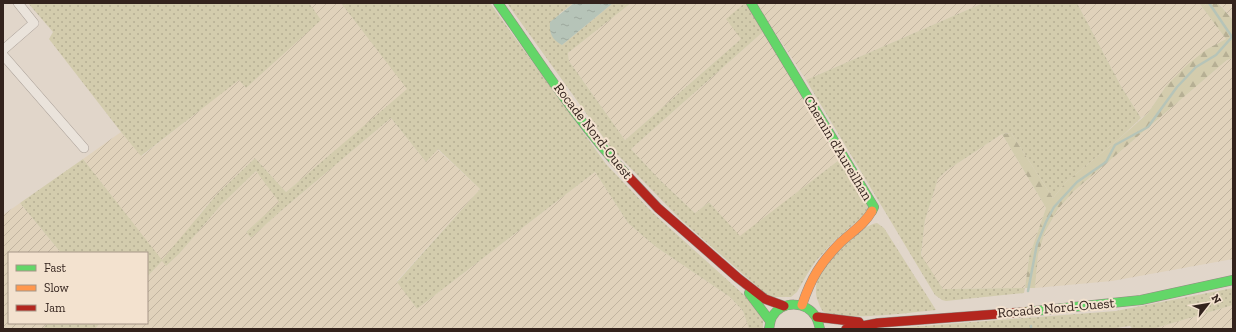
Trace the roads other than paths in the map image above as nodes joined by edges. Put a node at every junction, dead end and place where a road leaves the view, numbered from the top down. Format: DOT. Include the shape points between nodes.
graph roads {
  1 [pos="18,3"];
  2 [pos="498,3"];
  3 [pos="751,3"];
  4 [pos="3,50"];
  5 [pos="3,55"];
  6 [pos="84,148"];
  7 [pos="738,278"];
  8 [pos="1233,280"];
  9 [pos="802,305"];
  10 [pos="784,306"];
  11 [pos="817,317"];
  12 [pos="878,323"];
  13 [pos="770,325"];
  14 [pos="820,329"];
  15 [pos="846,329"];
  1 -- 4 [label="street" via="34,23"];
  2 -- 7 [label="main road, Rocade Nord-Ouest" via="610,158 658,208"];
  3 -- 9 [label="main road, Chemin d'Aureilhan" via="874,208 866,220 845,238 818,268"];
  5 -- 6 [label="street"];
  7 -- 10 [label="main road, Rocade Nord-Ouest" via="765,299"];
  7 -- 13 [label="main road, Rocade Nord-Ouest"];
  8 -- 12 [label="main road, Rocade Nord-Ouest" via="1141,300"];
  9 -- 10 [label="main road"];
  9 -- 11 [label="main road"];
  10 -- 13 [label="main road" via="774,314"];
  11 -- 12 [label="main road, Rocade Nord-Ouest"];
  11 -- 14 [label="main road"];
  12 -- 15 [label="main road, Rocade Nord-Ouest"];
}
